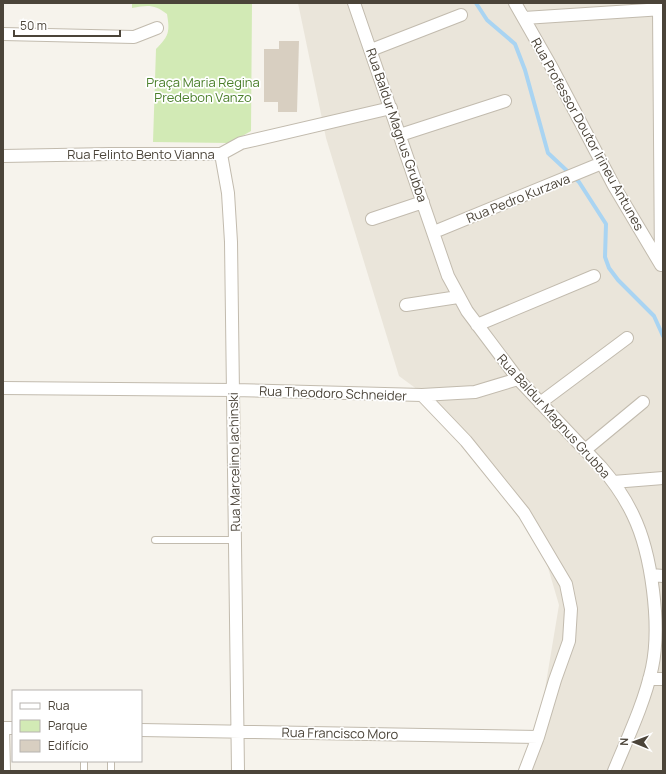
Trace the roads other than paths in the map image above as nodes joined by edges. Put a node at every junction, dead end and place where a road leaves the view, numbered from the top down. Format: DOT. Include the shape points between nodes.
graph roads {
  1 [pos="354,3"];
  2 [pos="515,3"];
  3 [pos="661,9"];
  4 [pos="460,15"];
  5 [pos="524,18"];
  6 [pos="157,28"];
  7 [pos="3,34"];
  8 [pos="371,50"];
  9 [pos="505,101"];
  10 [pos="391,108"];
  11 [pos="400,135"];
  12 [pos="220,154"];
  13 [pos="3,156"];
  14 [pos="602,163"];
  15 [pos="424,202"];
  16 [pos="372,219"];
  17 [pos="434,232"];
  18 [pos="662,266"];
  19 [pos="594,276"];
  20 [pos="458,297"];
  21 [pos="406,305"];
  22 [pos="477,325"];
  23 [pos="627,338"];
  24 [pos="518,379"];
  25 [pos="3,388"];
  26 [pos="233,390"];
  27 [pos="422,395"];
  28 [pos="643,402"];
  29 [pos="540,403"];
  30 [pos="585,450"];
  31 [pos="663,478"];
  32 [pos="614,482"];
  33 [pos="155,540"];
  34 [pos="235,540"];
  35 [pos="650,575"];
  36 [pos="663,576"];
  37 [pos="649,679"];
  38 [pos="663,679"];
  39 [pos="7,728"];
  40 [pos="142,730"];
  41 [pos="237,732"];
  42 [pos="538,737"];
  43 [pos="6,771"];
  44 [pos="238,771"];
  45 [pos="525,771"];
  46 [pos="614,771"];
  1 -- 8 [label="street, Rua Baldur Magnus Grubba"];
  2 -- 5 [label="street, Rua Professor Doutor Irineu Antunes"];
  3 -- 5 [label="street"];
  3 -- 18 [label="street"];
  4 -- 8 [label="street"];
  5 -- 14 [label="street, Rua Professor Doutor Irineu Antunes"];
  6 -- 7 [label="street" via="134,37"];
  8 -- 10 [label="street, Rua Baldur Magnus Grubba"];
  9 -- 11 [label="street"];
  10 -- 11 [label="street, Rua Baldur Magnus Grubba"];
  10 -- 12 [label="street, Rua Felinto Bento Vianna" via="241,143"];
  11 -- 15 [label="street, Rua Baldur Magnus Grubba"];
  12 -- 13 [label="street, Rua Felinto Bento Vianna"];
  12 -- 26 [label="street, Rua Marcelino Iachinski" via="228,193 230,221"];
  14 -- 17 [label="street, Rua Pedro Kurzava"];
  14 -- 18 [label="street, Rua Professor Doutor Irineu Antunes"];
  15 -- 16 [label="street"];
  15 -- 17 [label="street, Rua Baldur Magnus Grubba"];
  17 -- 20 [label="street, Rua Baldur Magnus Grubba" via="448,276"];
  19 -- 22 [label="street"];
  20 -- 21 [label="street"];
  20 -- 22 [label="street, Rua Baldur Magnus Grubba"];
  22 -- 24 [label="street, Rua Baldur Magnus Grubba"];
  23 -- 29 [label="street"];
  24 -- 27 [label="street, Rua Theodoro Schneider" via="475,392"];
  24 -- 29 [label="street, Rua Baldur Magnus Grubba"];
  25 -- 26 [label="street, Rua Theodoro Schneider"];
  26 -- 27 [label="street, Rua Theodoro Schneider"];
  26 -- 34 [label="street, Rua Marcelino Iachinski"];
  27 -- 42 [label="street" via="466,441 524,513 566,584 571,609 569,642"];
  28 -- 30 [label="street"];
  29 -- 30 [label="street, Rua Baldur Magnus Grubba"];
  30 -- 32 [label="street, Rua Baldur Magnus Grubba"];
  31 -- 32 [label="street"];
  32 -- 35 [label="street, Rua Baldur Magnus Grubba" via="636,522"];
  33 -- 34 [label="lane"];
  34 -- 41 [label="street, Rua Marcelino Iachinski"];
  35 -- 36 [label="street"];
  35 -- 37 [label="street, Rua Baldur Magnus Grubba" via="655,638"];
  37 -- 38 [label="street"];
  37 -- 46 [label="street, Rua Baldur Magnus Grubba"];
  39 -- 43 [label="lane"];
  40 -- 41 [label="street, Rua Francisco Moro"];
  41 -- 42 [label="street, Rua Francisco Moro"];
  41 -- 44 [label="street, Rua Marcelino Iachinski"];
  42 -- 45 [label="street"];
}
